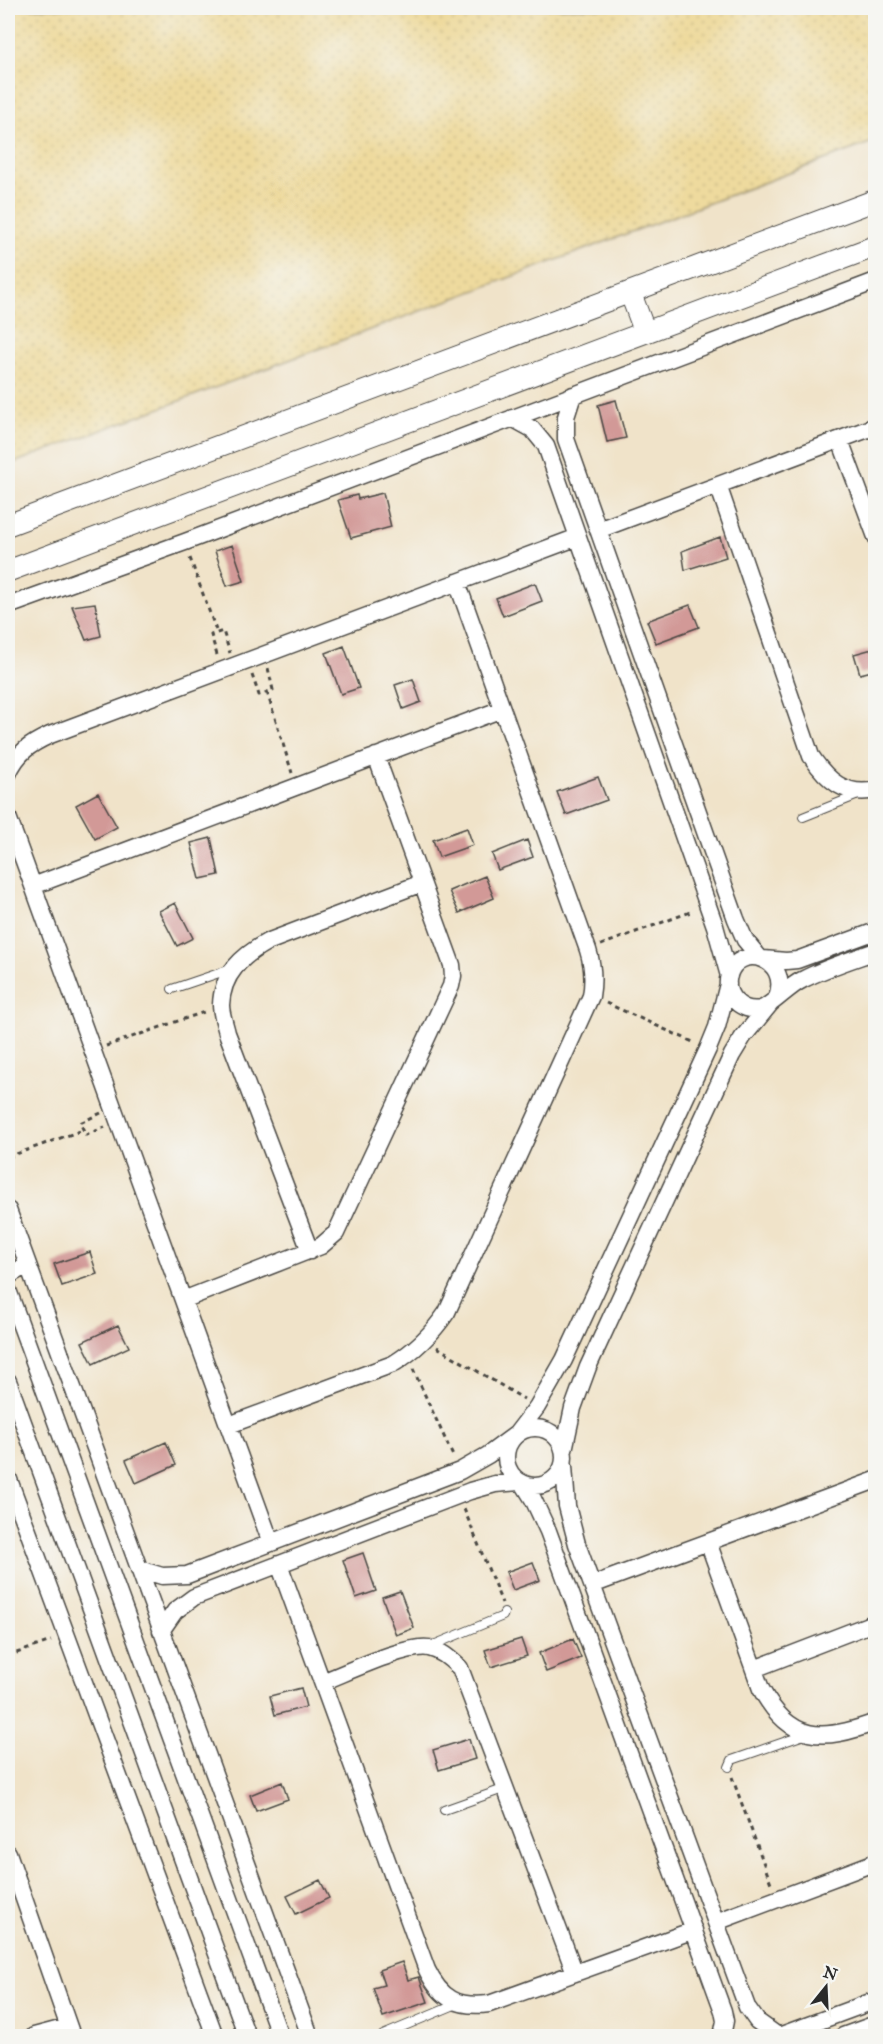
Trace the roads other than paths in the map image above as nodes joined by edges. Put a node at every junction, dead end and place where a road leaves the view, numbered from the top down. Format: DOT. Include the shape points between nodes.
graph roads {
  1 [pos="876,200"];
  2 [pos="876,246"];
  3 [pos="876,281"];
  4 [pos="630,292"];
  5 [pos="645,332"];
  6 [pos="573,395"];
  7 [pos="512,418"];
  8 [pos="876,426"];
  9 [pos="840,440"];
  10 [pos="718,485"];
  11 [pos="8,525"];
  12 [pos="598,530"];
  13 [pos="578,537"];
  14 [pos="876,537"];
  15 [pos="8,571"];
  16 [pos="457,582"];
  17 [pos="8,606"];
  18 [pos="502,709"];
  19 [pos="376,756"];
  20 [pos="10,765"];
  21 [pos="870,791"];
  22 [pos="8,817"];
  23 [pos="803,817"];
  24 [pos="422,883"];
  25 [pos="33,886"];
  26 [pos="876,931"];
  27 [pos="876,951"];
  28 [pos="761,958"];
  29 [pos="232,969"];
  30 [pos="728,980"];
  31 [pos="172,989"];
  32 [pos="774,1000"];
  33 [pos="8,1210"];
  34 [pos="310,1251"];
  35 [pos="27,1265"];
  36 [pos="8,1276"];
  37 [pos="8,1290"];
  38 [pos="183,1300"];
  39 [pos="8,1382"];
  40 [pos="229,1425"];
  41 [pos="516,1434"];
  42 [pos="564,1458"];
  43 [pos="8,1477"];
  44 [pos="876,1480"];
  45 [pos="522,1483"];
  46 [pos="271,1542"];
  47 [pos="708,1542"];
  48 [pos="279,1564"];
  49 [pos="139,1569"];
  50 [pos="591,1585"];
  51 [pos="504,1613"];
  52 [pos="876,1622"];
  53 [pos="161,1631"];
  54 [pos="427,1648"];
  55 [pos="754,1669"];
  56 [pos="322,1682"];
  57 [pos="876,1722"];
  58 [pos="809,1734"];
  59 [pos="729,1767"];
  60 [pos="506,1788"];
  61 [pos="444,1810"];
  62 [pos="228,1812"];
  63 [pos="202,1824"];
  64 [pos="8,1852"];
  65 [pos="876,1862"];
  66 [pos="716,1922"];
  67 [pos="693,1930"];
  68 [pos="575,1973"];
  69 [pos="876,2000"];
  70 [pos="459,2003"];
  71 [pos="876,2024"];
  72 [pos="70,2032"];
  73 [pos="383,2035"];
  74 [pos="34,2037"];
  75 [pos="214,2037"];
  76 [pos="247,2037"];
  77 [pos="280,2037"];
  78 [pos="310,2037"];
  79 [pos="722,2037"];
  80 [pos="778,2037"];
  81 [pos="843,2037"];
  1 -- 4 [label="street"];
  2 -- 5 [label="street"];
  3 -- 6 [label="street"];
  4 -- 5 [label="street"];
  4 -- 11 [label="street"];
  5 -- 15 [label="street"];
  6 -- 7 [label="street"];
  6 -- 12 [label="street" via="566,417 566,439"];
  7 -- 13 [label="street" via="532,429 546,446"];
  7 -- 17 [label="street"];
  8 -- 9 [label="street"];
  9 -- 10 [label="street"];
  9 -- 14 [label="street"];
  10 -- 12 [label="street"];
  10 -- 21 [label="street" via="811,756 824,775 843,788"];
  12 -- 28 [label="street" via="736,920 745,940"];
  13 -- 16 [label="street"];
  13 -- 30 [label="street" via="719,938"];
  16 -- 18 [label="street"];
  16 -- 20 [label="street" via="50,735 30,744"];
  18 -- 19 [label="street"];
  18 -- 40 [label="street" via="593,965 591,996 447,1312 426,1340 393,1364"];
  19 -- 24 [label="street"];
  19 -- 25 [label="street"];
  21 -- 23 [label="lane"];
  22 -- 25 [label="street"];
  24 -- 29 [label="street" via="267,942 247,953"];
  24 -- 34 [label="street" via="452,965 451,986 341,1224 329,1240"];
  25 -- 38 [label="street"];
  26 -- 28 [label="street" via="797,960"];
  27 -- 32 [label="street" via="803,979"];
  28 -- 30 [label="street" via="744,959 732,969"];
  28 -- 32 [label="street" via="771,963 780,979"];
  29 -- 31 [label="lane"];
  29 -- 34 [label="street" via="221,1006 227,1033"];
  30 -- 32 [label="street" via="730,993 743,1007 763,1008"];
  30 -- 41 [label="street" via="708,1049 564,1360"];
  32 -- 42 [label="street" via="743,1036 727,1066 588,1367 573,1408"];
  33 -- 35 [label="street"];
  34 -- 38 [label="street"];
  35 -- 36 [label="street"];
  35 -- 49 [label="street"];
  37 -- 63 [label="street"];
  38 -- 40 [label="street"];
  39 -- 76 [label="street"];
  40 -- 46 [label="street"];
  41 -- 42 [label="street" via="536,1427 546,1429 561,1441"];
  41 -- 45 [label="street" via="506,1451 506,1460 513,1476"];
  41 -- 46 [label="street" via="460,1471"];
  42 -- 45 [label="street" via="560,1473 547,1484"];
  42 -- 50 [label="street" via="571,1525"];
  43 -- 75 [label="street"];
  44 -- 47 [label="street"];
  45 -- 48 [label="street" via="482,1487"];
  45 -- 67 [label="street" via="552,1540"];
  46 -- 49 [label="street" via="187,1575 162,1576"];
  47 -- 50 [label="street"];
  47 -- 55 [label="street"];
  48 -- 53 [label="street" via="194,1597 175,1611"];
  48 -- 56 [label="street"];
  49 -- 53 [label="street"];
  50 -- 66 [label="street"];
  51 -- 54 [label="lane"];
  52 -- 55 [label="street"];
  53 -- 62 [label="street"];
  54 -- 56 [label="street" via="408,1649"];
  54 -- 60 [label="street" via="446,1654 460,1668"];
  55 -- 58 [label="street" via="772,1709 788,1724"];
  56 -- 70 [label="street" via="427,1970 439,1990"];
  57 -- 58 [label="street" via="832,1736"];
  58 -- 59 [label="lane" via="732,1760"];
  60 -- 61 [label="lane"];
  60 -- 68 [label="street"];
  62 -- 63 [label="street"];
  62 -- 78 [label="street"];
  63 -- 77 [label="street"];
  64 -- 72 [label="street"];
  65 -- 66 [label="street"];
  66 -- 80 [label="street" via="751,2015"];
  67 -- 68 [label="street"];
  67 -- 79 [label="street" via="723,2011"];
  68 -- 70 [label="street" via="489,2004"];
  69 -- 80 [label="street"];
  70 -- 73 [label="lane"];
  71 -- 81 [label="street"];
  72 -- 74 [label="street"];
}
